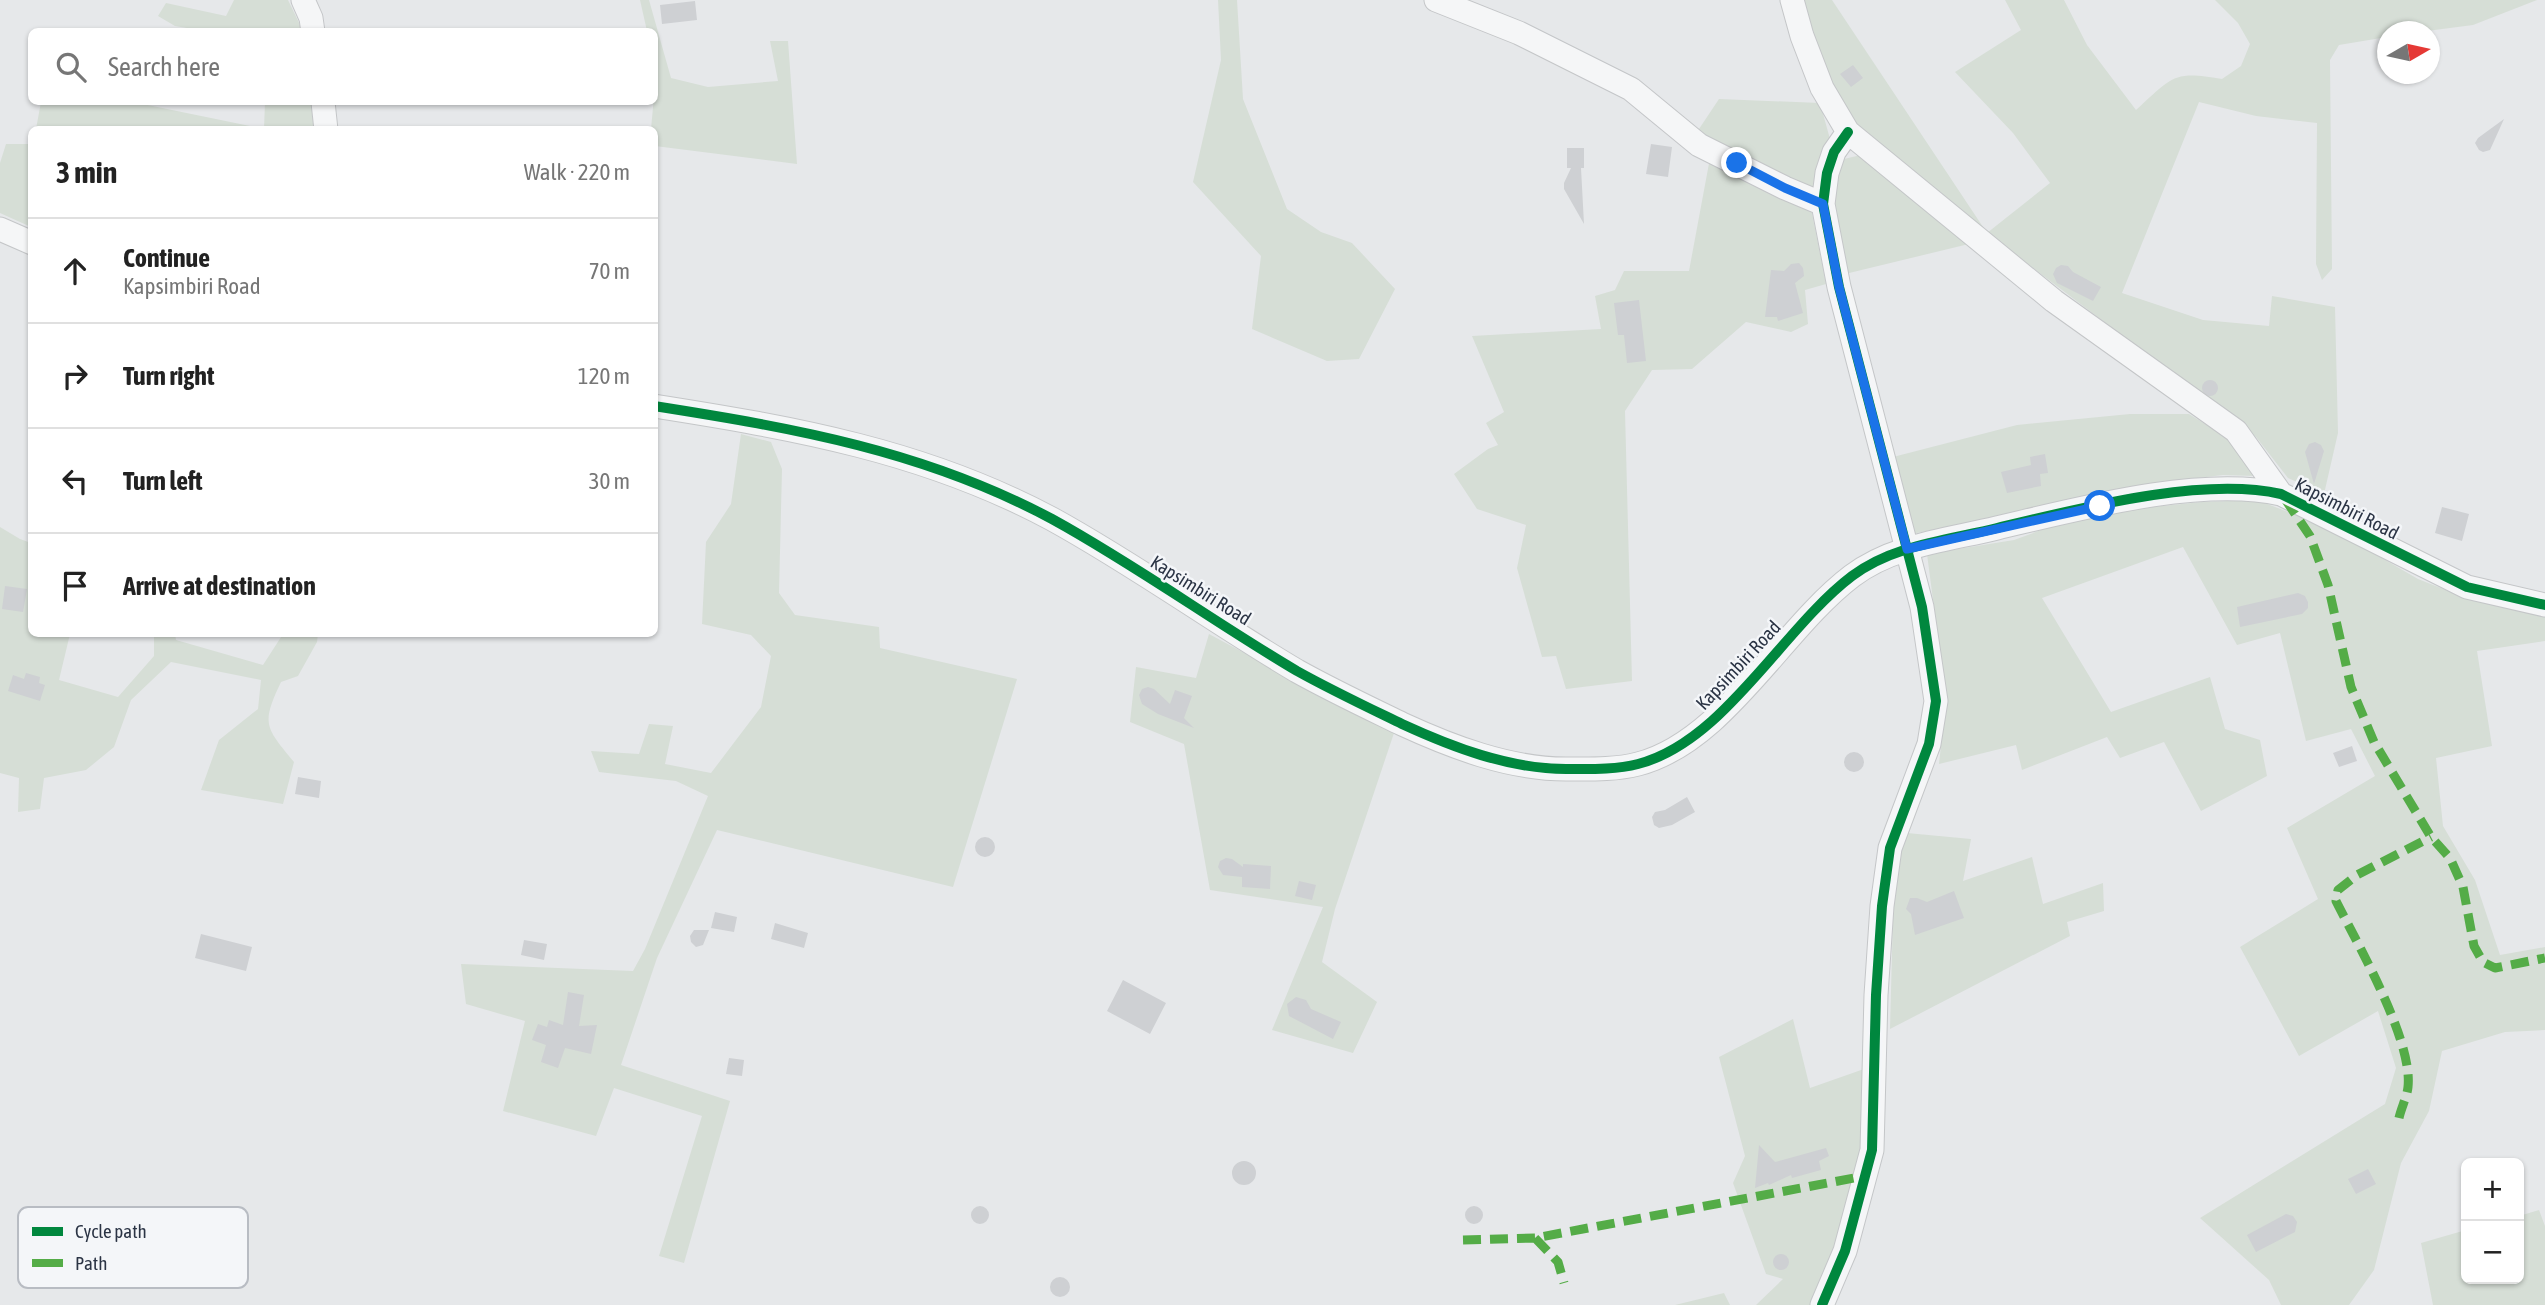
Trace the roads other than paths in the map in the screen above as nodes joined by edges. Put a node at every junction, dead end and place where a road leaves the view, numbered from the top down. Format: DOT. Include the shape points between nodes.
graph roads {
  1 [pos="303,0"];
  2 [pos="1436,0"];
  3 [pos="1792,0"];
  4 [pos="312,28"];
  5 [pos="323,105"];
  6 [pos="326,126"];
  7 [pos="1848,132"];
  8 [pos="1823,204"];
  9 [pos="2,237"];
  10 [pos="28,242"];
  11 [pos="658,407"];
  12 [pos="2281,494"];
  13 [pos="1907,549"];
  14 [pos="2545,605"];
  15 [pos="1822,1305"];
  1 -- 4 [label="street"];
  2 -- 8 [label="street" via="1519,33 1631,89 1699,145"];
  3 -- 7 [label="street" via="1822,88"];
  5 -- 6 [label="street"];
  7 -- 8 [label="street" via="1834,152"];
  7 -- 12 [label="street" via="2054,300 2236,431"];
  8 -- 13 [label="street" via="1839,287"];
  9 -- 10 [label="street"];
  11 -- 13 [label="street, Kapsimbiri Road" via="851,441 971,482 1050,518 1301,673 1378,712 1447,744 1536,768 1637,764 1681,745 1715,719 1828,596 1856,573"];
  12 -- 13 [label="street, Kapsimbiri Road" via="2259,489 2184,491"];
  12 -- 14 [label="street, Kapsimbiri Road" via="2467,587"];
  13 -- 15 [label="street" via="1922,607 1936,701 1929,744 1890,848 1876,995 1872,1150 1844,1251"];
}
